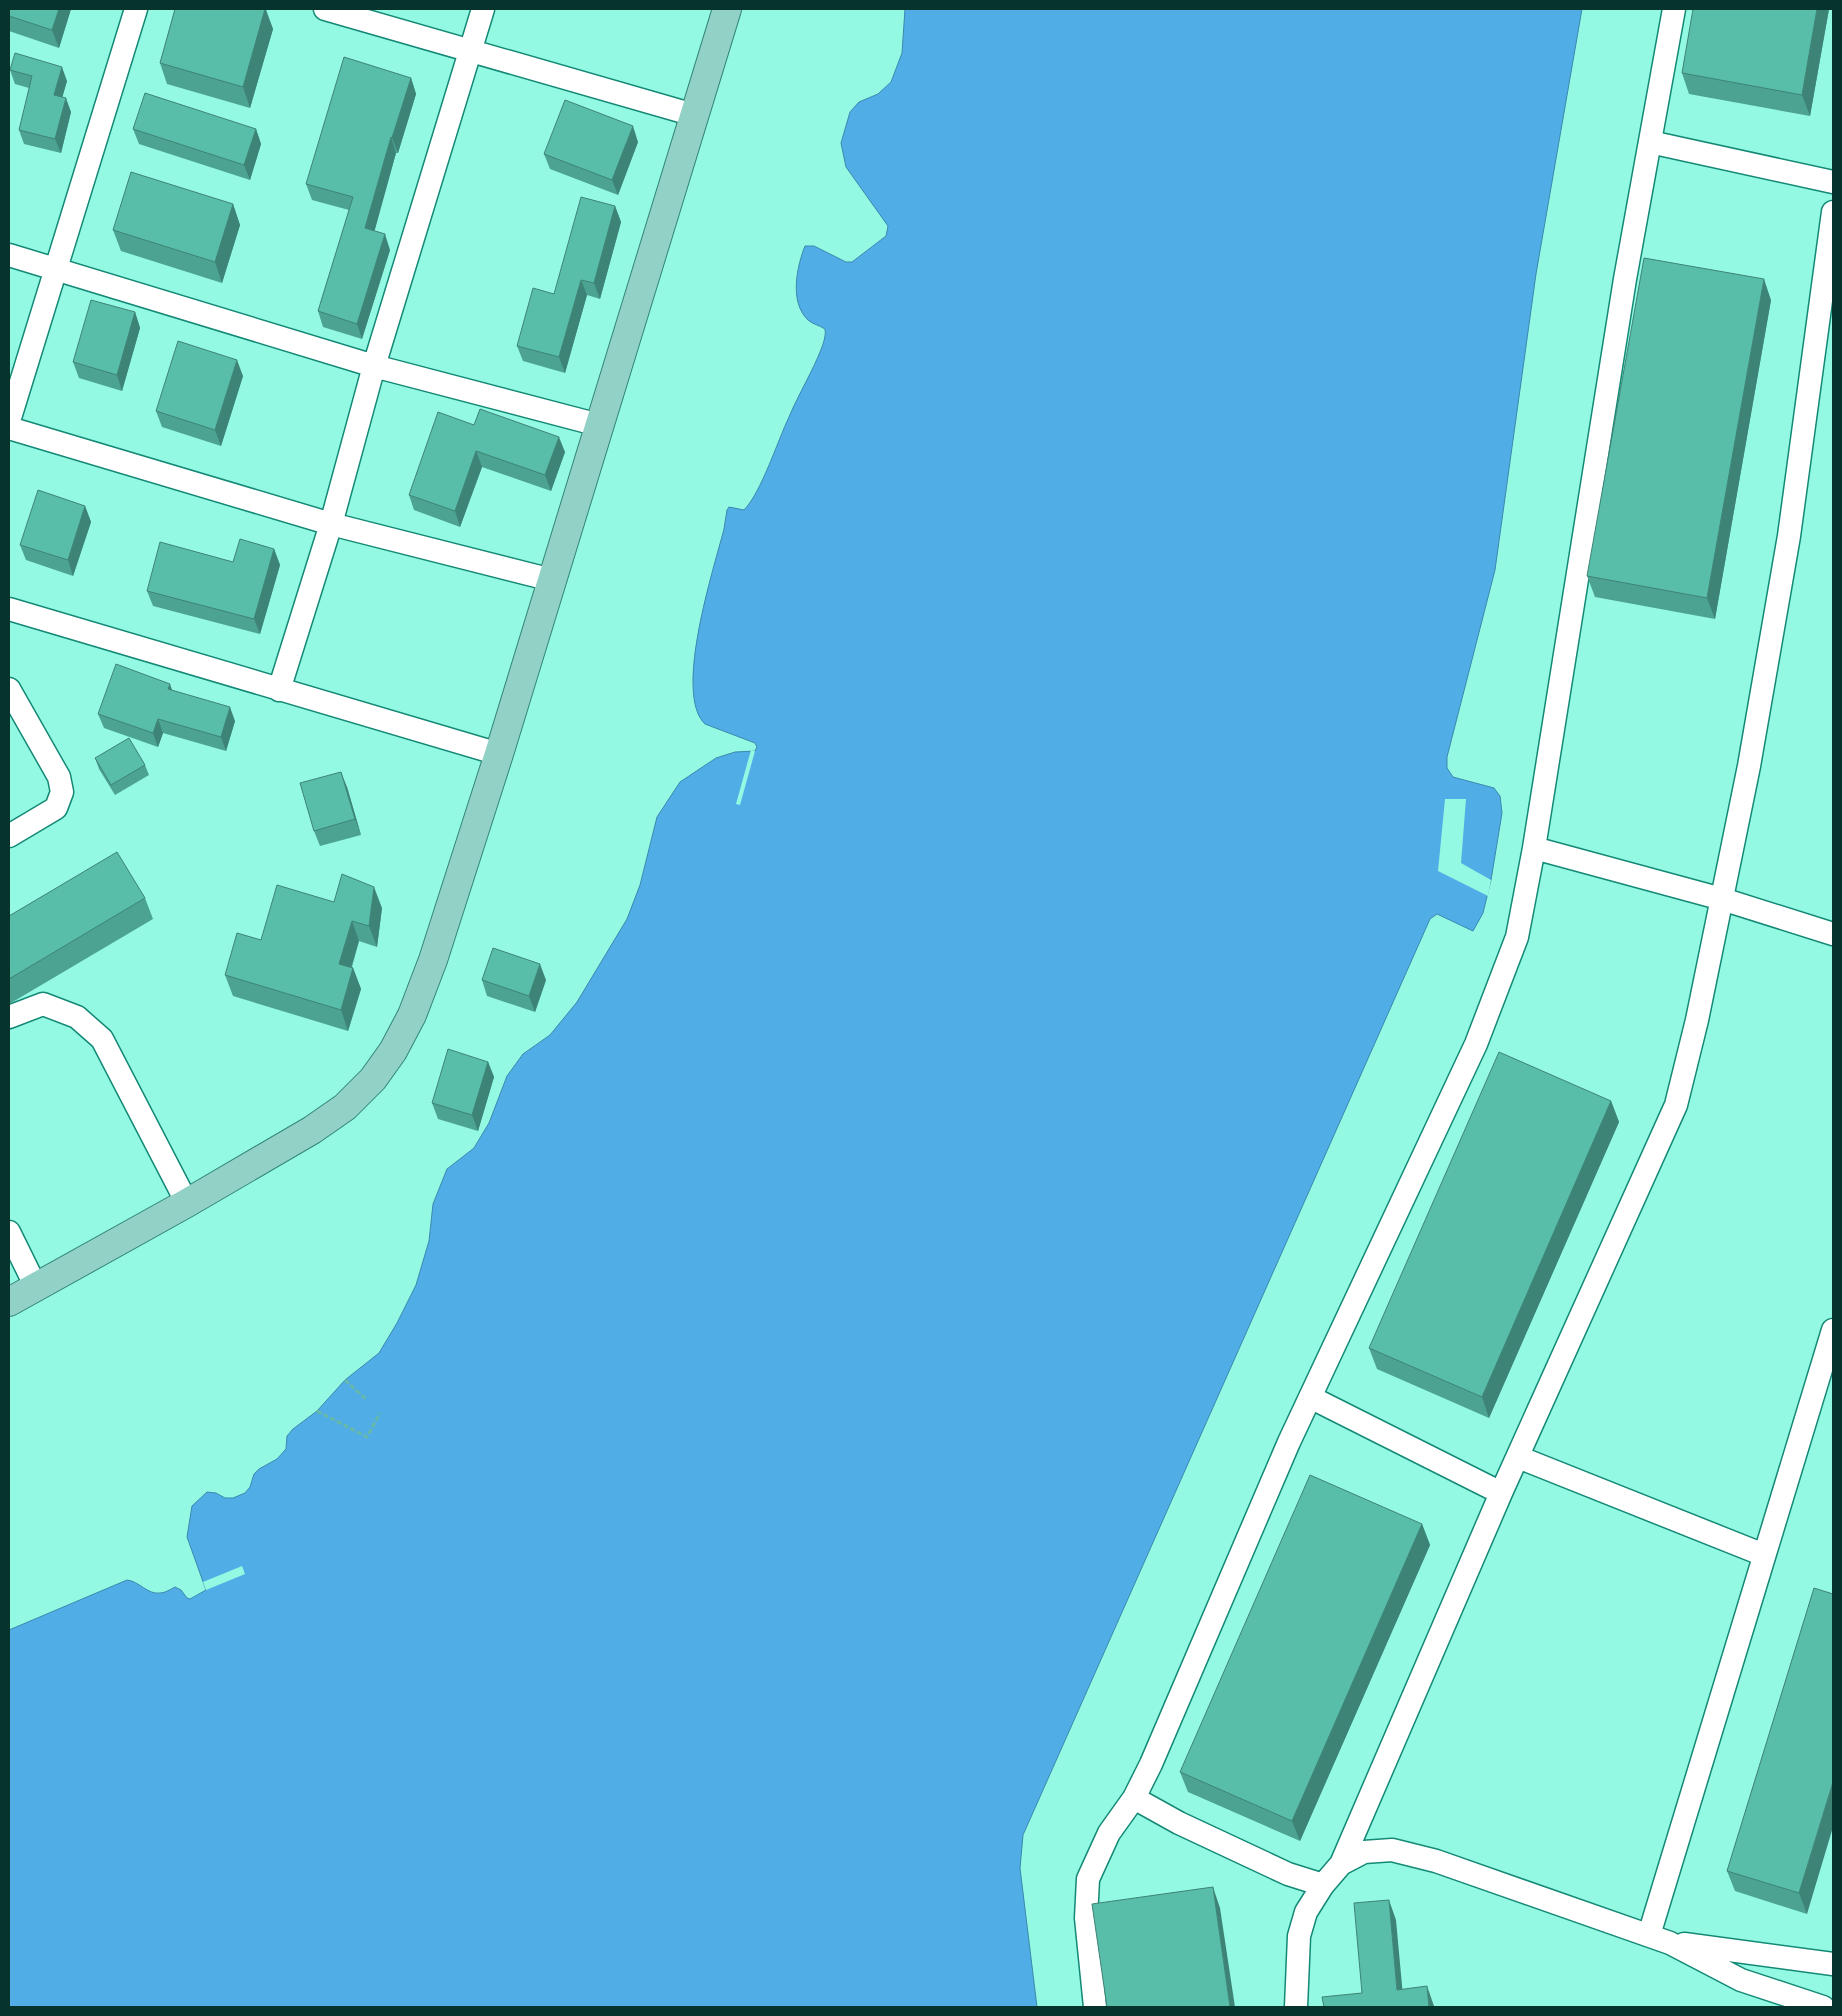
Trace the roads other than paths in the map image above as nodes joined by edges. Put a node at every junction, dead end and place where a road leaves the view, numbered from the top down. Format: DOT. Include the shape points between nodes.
graph roads {
  1 [pos="136,9"];
  2 [pos="325,9"];
  3 [pos="484,9"];
  4 [pos="727,9"];
  5 [pos="1674,9"];
  6 [pos="470,52"];
  7 [pos="694,115"];
  8 [pos="1650,142"];
  9 [pos="1833,182"];
  10 [pos="1833,216"];
  11 [pos="9,255"];
  12 [pos="55,269"];
  13 [pos="1826,300"];
  14 [pos="374,366"];
  15 [pos="9,421"];
  16 [pos="599,425"];
  17 [pos="9,428"];
  18 [pos="331,524"];
  19 [pos="552,580"];
  20 [pos="9,609"];
  21 [pos="9,689"];
  22 [pos="279,690"];
  23 [pos="500,754"];
  24 [pos="9,836"];
  25 [pos="1534,848"];
  26 [pos="1722,899"];
  27 [pos="1833,934"];
  28 [pos="9,1017"];
  29 [pos="187,1203"];
  30 [pos="9,1232"];
  31 [pos="36,1286"];
  32 [pos="9,1302"];
  33 [pos="1833,1330"];
  34 [pos="1310,1397"];
  35 [pos="1518,1457"];
  36 [pos="1501,1493"];
  37 [pos="1764,1555"];
  38 [pos="1134,1798"];
  39 [pos="1341,1864"];
  40 [pos="1323,1885"];
  41 [pos="1649,1935"];
  42 [pos="1670,1943"];
  43 [pos="1833,1964"];
  44 [pos="1095,2007"];
  45 [pos="1296,2007"];
  46 [pos="1823,2007"];
  1 -- 12 [label="street"];
  2 -- 6 [label="street"];
  3 -- 6 [label="street"];
  4 -- 7 [label="main road"];
  5 -- 8 [label="street"];
  6 -- 7 [label="street"];
  6 -- 14 [label="street"];
  7 -- 16 [label="main road"];
  8 -- 9 [label="street"];
  8 -- 25 [label="street" via="1623,289"];
  10 -- 13 [label="street"];
  11 -- 12 [label="street"];
  12 -- 14 [label="street"];
  12 -- 15 [label="street"];
  13 -- 26 [label="street" via="1789,536"];
  14 -- 16 [label="street"];
  14 -- 18 [label="street"];
  16 -- 19 [label="main road"];
  17 -- 18 [label="street"];
  18 -- 19 [label="street"];
  18 -- 22 [label="street"];
  19 -- 23 [label="main road"];
  20 -- 22 [label="street"];
  21 -- 24 [label="street" via="59,777 62,792 56,808"];
  22 -- 23 [label="street"];
  23 -- 29 [label="main road" via="433,960 412,1015 393,1051 373,1079 345,1107"];
  25 -- 26 [label="street"];
  25 -- 34 [label="street" via="1516,937 1476,1044"];
  26 -- 27 [label="street"];
  26 -- 35 [label="street" via="1676,1105"];
  28 -- 29 [label="street" via="43,1004 77,1017 102,1039"];
  29 -- 31 [label="main road"];
  30 -- 31 [label="street"];
  31 -- 32 [label="main road"];
  33 -- 37 [label="street"];
  34 -- 36 [label="street"];
  34 -- 38 [label="street"];
  35 -- 36 [label="street"];
  35 -- 37 [label="street"];
  36 -- 39 [label="street"];
  37 -- 41 [label="street"];
  38 -- 40 [label="street" via="1179,1823 1288,1874"];
  38 -- 44 [label="street" via="1109,1833 1088,1879 1086,1918"];
  39 -- 40 [label="street"];
  39 -- 41 [label="street" via="1364,1852 1392,1850 1436,1860"];
  40 -- 45 [label="street" via="1306,1912 1300,1936"];
  41 -- 42 [label="street"];
  42 -- 43 [label="street"];
  42 -- 46 [label="street" via="1741,1980"];
}
